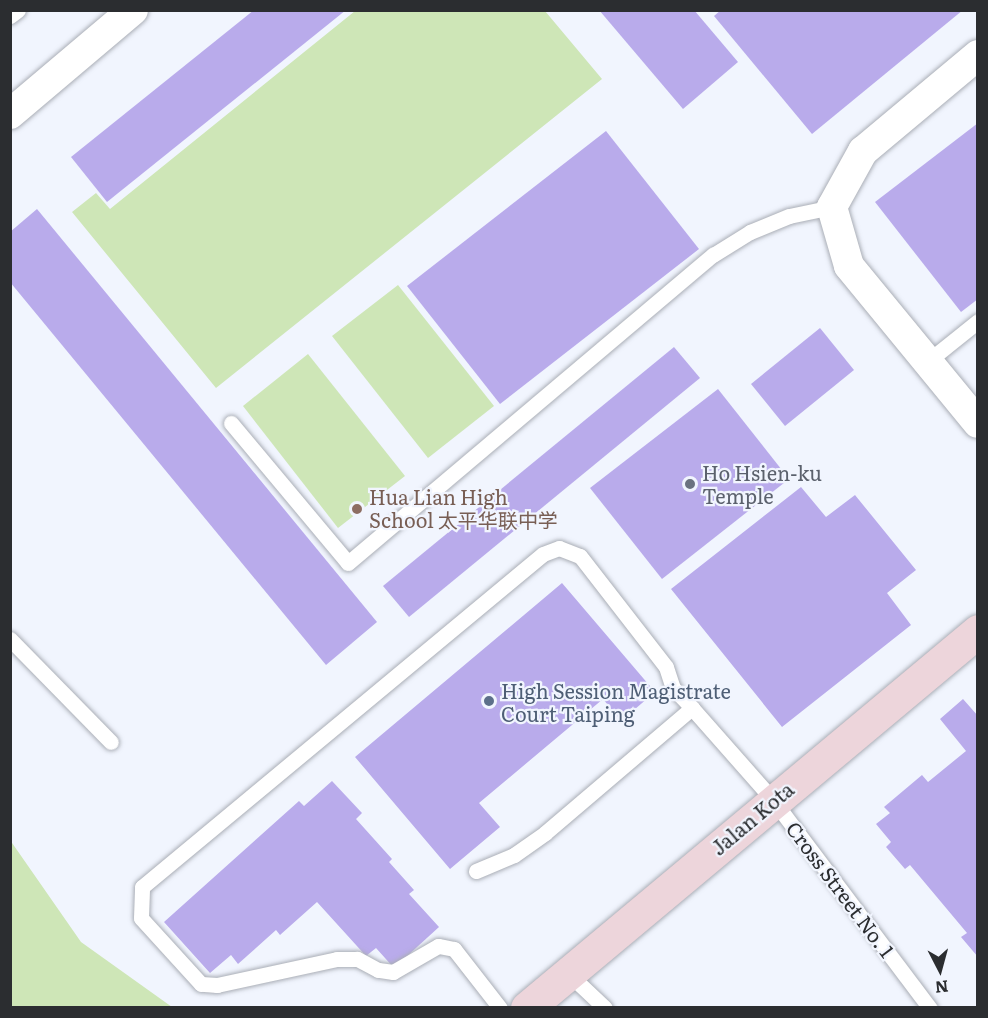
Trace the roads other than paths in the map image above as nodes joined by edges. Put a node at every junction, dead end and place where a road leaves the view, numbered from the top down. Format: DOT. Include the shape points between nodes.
graph roads {
  1 [pos="18,10"];
  2 [pos="133,10"];
  3 [pos="10,16"];
  4 [pos="978,55"];
  5 [pos="10,114"];
  6 [pos="832,207"];
  7 [pos="978,321"];
  8 [pos="927,362"];
  9 [pos="231,423"];
  10 [pos="978,423"];
  11 [pos="978,631"];
  12 [pos="10,639"];
  13 [pos="692,708"];
  14 [pos="111,742"];
  15 [pos="773,800"];
  16 [pos="476,871"];
  17 [pos="570,975"];
  18 [pos="500,1008"];
  19 [pos="527,1008"];
  20 [pos="605,1008"];
  21 [pos="930,1008"];
  1 -- 3 [label="lane"];
  2 -- 5 [label="street"];
  4 -- 6 [label="street" via="863,151"];
  6 -- 8 [label="street" via="849,266"];
  6 -- 9 [label="lane" via="759,228 714,255 348,564"];
  7 -- 8 [label="lane"];
  8 -- 10 [label="street"];
  11 -- 15 [label="main road, Jalan Kota"];
  12 -- 14 [label="lane"];
  13 -- 15 [label="lane, Cross Street No. 1"];
  13 -- 16 [label="lane" via="544,833 514,855"];
  13 -- 18 [label="lane, Cross Street No. 1" via="673,688 666,667 580,556 559,548 543,554 142,887 141,918 201,984 217,985 337,959 357,959 378,970 393,972 438,946 454,949"];
  15 -- 17 [label="main road, Jalan Kota"];
  15 -- 21 [label="lane, Cross Street No. 1"];
  17 -- 19 [label="main road, Jalan Kota"];
  17 -- 20 [label="lane"];
}
